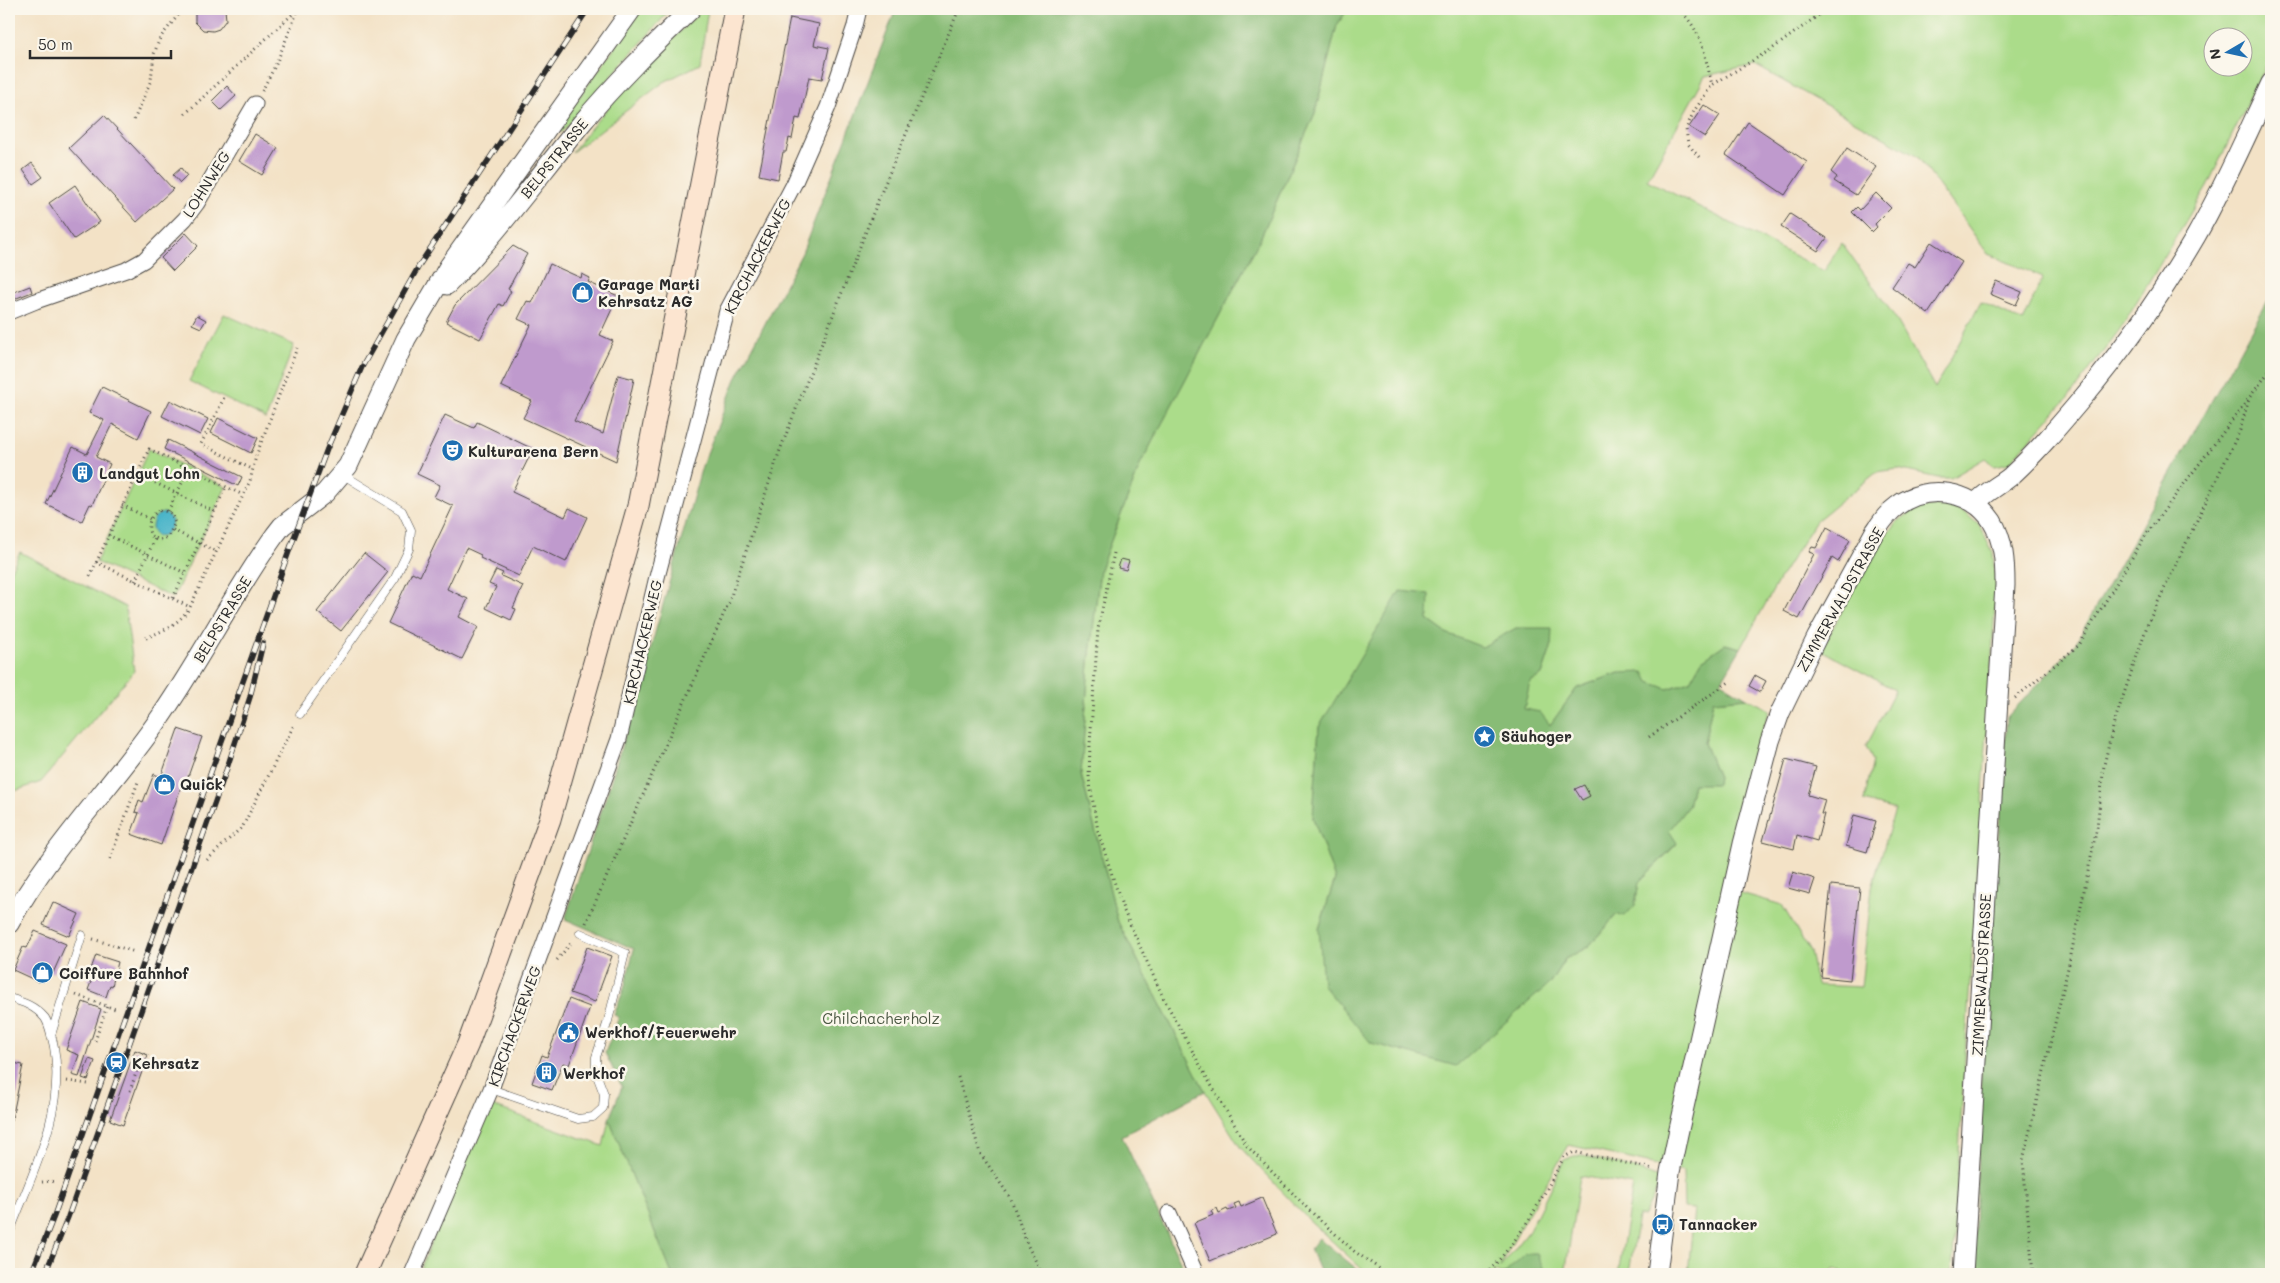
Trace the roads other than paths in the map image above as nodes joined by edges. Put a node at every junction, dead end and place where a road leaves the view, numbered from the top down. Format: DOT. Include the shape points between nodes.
graph roads {
  1 [pos="632,9"];
  2 [pos="734,9"];
  3 [pos="859,9"];
  4 [pos="690,10"];
  5 [pos="2271,83"];
  6 [pos="255,104"];
  7 [pos="9,312"];
  8 [pos="422,312"];
  9 [pos="342,474"];
  10 [pos="1975,504"];
  11 [pos="300,714"];
  12 [pos="9,924"];
  13 [pos="580,933"];
  14 [pos="82,935"];
  15 [pos="9,998"];
  16 [pos="52,1035"];
  17 [pos="491,1089"];
  18 [pos="1169,1214"];
  19 [pos="9,1234"];
  20 [pos="365,1274"];
  21 [pos="412,1274"];
  22 [pos="1196,1274"];
  23 [pos="1657,1274"];
  24 [pos="1963,1274"];
  1 -- 8 [label="street, BELPSTRASSE" via="468,239"];
  2 -- 20 [label="main road" via="638,506 555,800 468,1044"];
  3 -- 17 [label="street, KIRCHACKERWEG" via="828,106 794,184 727,311 656,581 619,739"];
  4 -- 8 [label="street, BELPSTRASSE" via="639,59 588,116 488,241"];
  5 -- 10 [label="street" via="2208,213 2155,301 2114,359 2044,442 2012,475"];
  6 -- 7 [label="street, LOHNWEG" via="185,219 144,260 126,270"];
  8 -- 9 [label="street, BELPSTRASSE" via="387,377"];
  9 -- 11 [label="lane" via="402,511 410,530 409,549 395,578"];
  9 -- 12 [label="street, BELPSTRASSE" via="275,535 159,720 47,864"];
  10 -- 23 [label="street, ZIMMERWALDSTRASSE" via="1950,493 1930,493 1908,499 1885,517 1857,562 1780,712 1756,791 1670,1172"];
  10 -- 24 [label="street, ZIMMERWALDSTRASSE" via="1998,533 2004,553 2005,585"];
  13 -- 17 [label="lane" via="625,953 596,1058 604,1108 593,1117 578,1119"];
  14 -- 16 [label="lane"];
  15 -- 16 [label="lane" via="32,1006 46,1020"];
  16 -- 19 [label="lane" via="57,1080 50,1126"];
  17 -- 21 [label="street, KIRCHACKERWEG"];
  18 -- 22 [label="street"];
}
